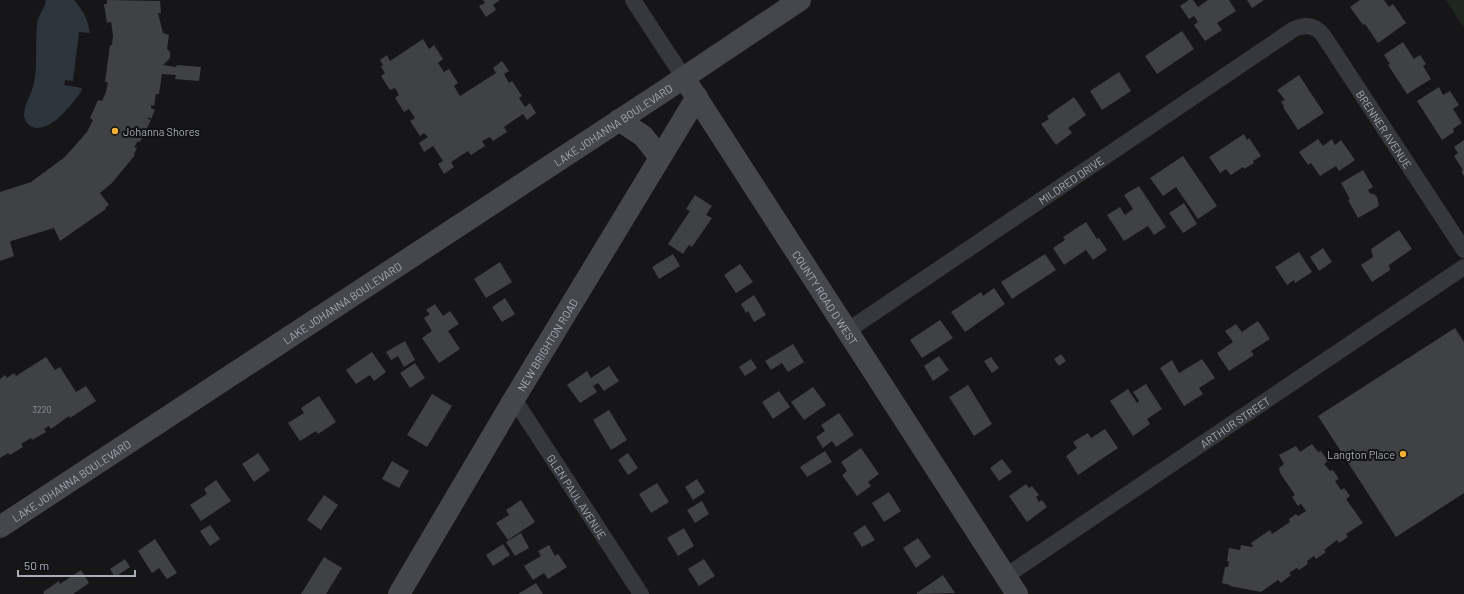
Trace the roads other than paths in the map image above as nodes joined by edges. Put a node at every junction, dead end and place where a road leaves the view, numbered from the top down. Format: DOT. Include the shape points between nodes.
graph roads {
  1 [pos="633,0"];
  2 [pos="800,0"];
  3 [pos="1294,29"];
  4 [pos="684,78"];
  5 [pos="697,97"];
  6 [pos="619,120"];
  7 [pos="660,157"];
  8 [pos="1464,250"];
  9 [pos="1464,267"];
  10 [pos="847,331"];
  11 [pos="514,399"];
  12 [pos="0,527"];
  13 [pos="1011,585"];
  14 [pos="399,594"];
  15 [pos="641,594"];
  1 -- 4 [label="street, COUNTY ROAD D WEST"];
  2 -- 4 [label="street, LAKE JOHANNA BOULEVARD"];
  3 -- 8 [label="street, BRENNER AVENUE" via="1302,25 1312,26 1320,31"];
  3 -- 10 [label="street, MILDRED DRIVE"];
  4 -- 5 [label="street, COUNTY ROAD D WEST"];
  4 -- 6 [label="street, LAKE JOHANNA BOULEVARD"];
  5 -- 7 [label="street, NEW BRIGHTON ROAD"];
  5 -- 10 [label="street, COUNTY ROAD D WEST"];
  6 -- 7 [label="street" via="643,136"];
  6 -- 12 [label="street, LAKE JOHANNA BOULEVARD"];
  7 -- 11 [label="street, NEW BRIGHTON ROAD"];
  9 -- 13 [label="street, ARTHUR STREET"];
  10 -- 13 [label="street, COUNTY ROAD D WEST"];
  11 -- 14 [label="street, NEW BRIGHTON ROAD"];
  11 -- 15 [label="street, GLEN PAUL AVENUE"];
}
